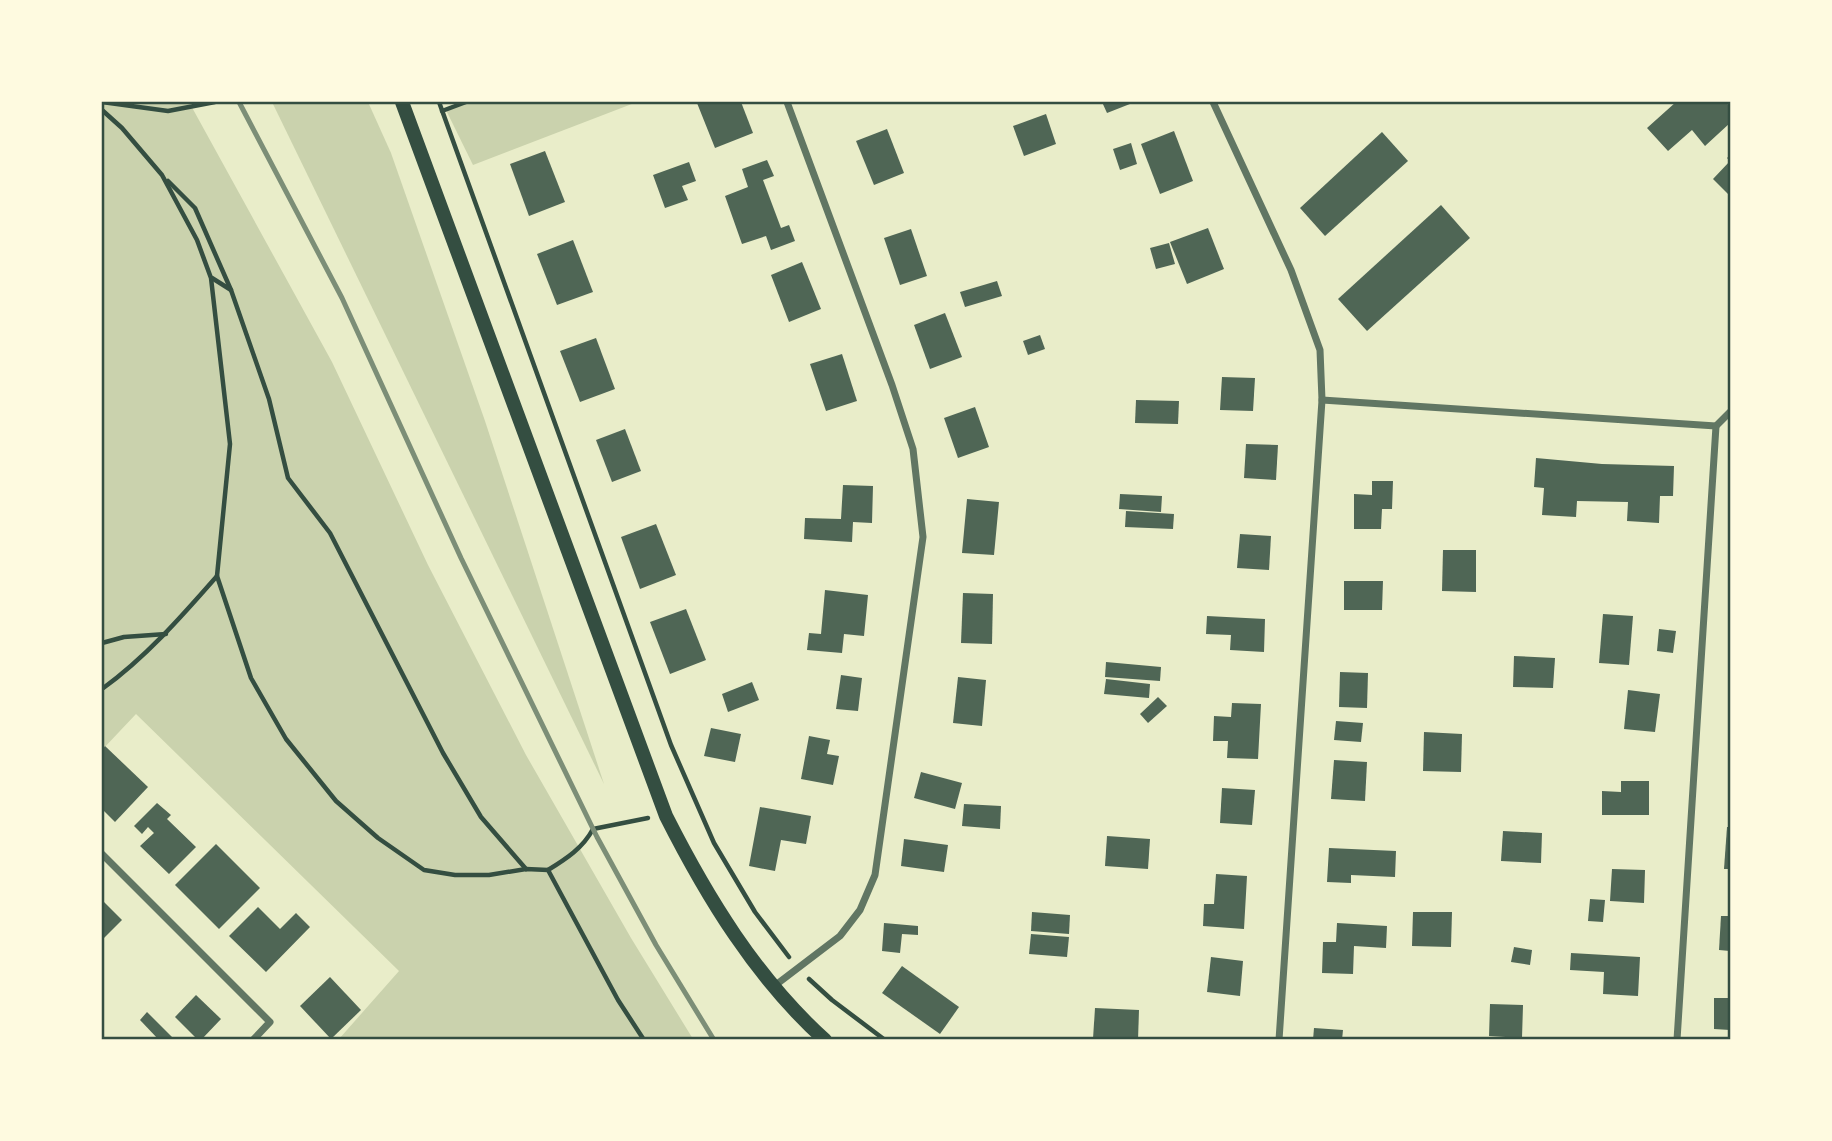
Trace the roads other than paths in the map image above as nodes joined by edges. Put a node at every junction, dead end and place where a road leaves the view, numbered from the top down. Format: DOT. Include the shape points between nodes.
graph roads {
  1 [pos="402,102"];
  2 [pos="788,102"];
  3 [pos="1213,102"];
  4 [pos="1322,400"];
  5 [pos="1731,412"];
  6 [pos="1716,426"];
  7 [pos="102,854"];
  8 [pos="773,988"];
  9 [pos="253,1040"];
  10 [pos="825,1040"];
  11 [pos="1279,1040"];
  12 [pos="1676,1040"];
  1 -- 8 [label="main road" via="666,816 694,871"];
  2 -- 8 [label="street" via="913,449 923,537 875,875 860,910 840,936"];
  3 -- 4 [label="street" via="1291,270 1320,350"];
  4 -- 6 [label="street"];
  4 -- 11 [label="street"];
  5 -- 6 [label="street"];
  6 -- 12 [label="street"];
  7 -- 9 [label="street" via="270,1022"];
  8 -- 10 [label="main road"];
}
